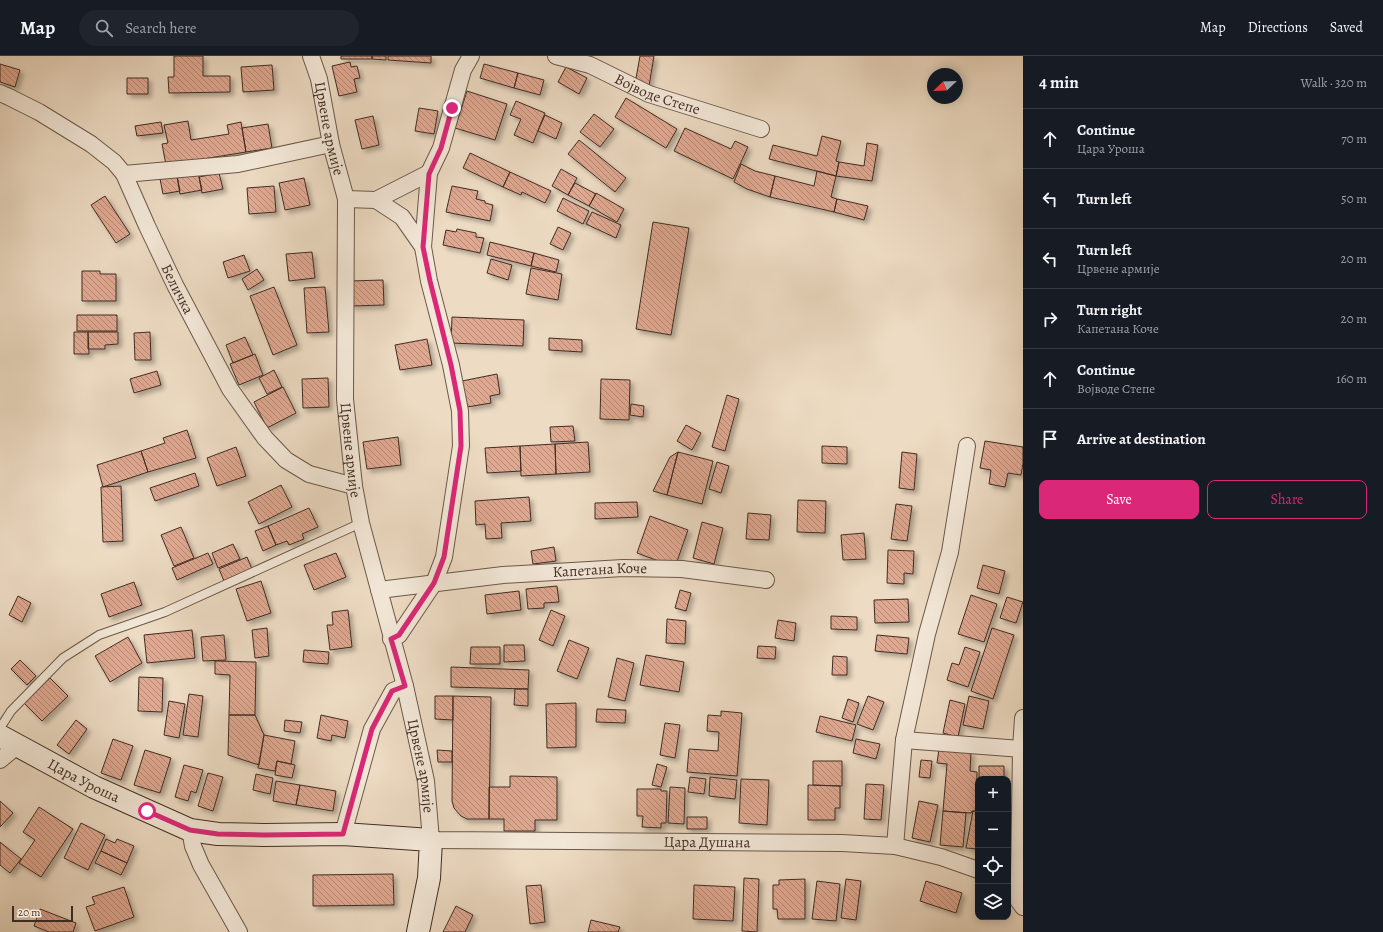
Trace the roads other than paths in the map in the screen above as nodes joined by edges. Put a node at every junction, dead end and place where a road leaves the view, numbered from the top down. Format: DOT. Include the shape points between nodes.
graph roads {
  1 [pos="311,56"];
  2 [pos="471,56"];
  3 [pos="556,56"];
  4 [pos="0,93"];
  5 [pos="761,129"];
  6 [pos="331,144"];
  7 [pos="124,174"];
  8 [pos="429,174"];
  9 [pos="346,199"];
  10 [pos="376,200"];
  11 [pos="423,247"];
  12 [pos="967,446"];
  13 [pos="354,486"];
  14 [pos="361,523"];
  15 [pos="766,580"];
  16 [pos="434,583"];
  17 [pos="380,590"];
  18 [pos="391,639"];
  19 [pos="405,686"];
  20 [pos="1023,718"];
  21 [pos="0,728"];
  22 [pos="904,740"];
  23 [pos="9,741"];
  24 [pos="1021,749"];
  25 [pos="0,760"];
  26 [pos="190,830"];
  27 [pos="343,834"];
  28 [pos="431,840"];
  29 [pos="895,846"];
  30 [pos="975,869"];
  31 [pos="1015,898"];
  32 [pos="239,932"];
  33 [pos="418,932"];
  1 -- 6 [label="street, Црвене армије" via="319,79"];
  2 -- 8 [label="street" via="463,70 441,148"];
  3 -- 5 [label="street, Војводе Степе" via="590,65 649,94"];
  4 -- 7 [label="street, Беличка" via="39,112 90,144 114,162"];
  6 -- 7 [label="street" via="238,164"];
  6 -- 9 [label="street, Црвене армије"];
  7 -- 13 [label="street, Беличка" via="172,279 226,382 265,438 286,460 309,474"];
  8 -- 10 [label="street"];
  8 -- 11 [label="street"];
  9 -- 10 [label="street"];
  9 -- 13 [label="street, Црвене армије" via="345,399"];
  10 -- 11 [label="street" via="402,217"];
  11 -- 16 [label="street" via="460,411 461,446 453,499 444,557"];
  12 -- 22 [label="street" via="950,552 927,634"];
  13 -- 14 [label="street, Црвене армије"];
  14 -- 17 [label="street, Црвене армије"];
  14 -- 21 [label="lane" via="165,612 99,635 63,658 11,711"];
  15 -- 16 [label="street, Капетана Коче" via="682,569 622,568 503,575"];
  16 -- 17 [label="street, Капетана Коче"];
  16 -- 18 [label="street" via="399,635"];
  17 -- 18 [label="street, Црвене армије"];
  18 -- 19 [label="street, Црвене армије"];
  19 -- 27 [label="street" via="392,691 372,729"];
  19 -- 28 [label="street, Црвене армије" via="426,780"];
  20 -- 24 [label="street"];
  22 -- 24 [label="street"];
  22 -- 29 [label="street"];
  23 -- 25 [label="street"];
  23 -- 26 [label="street, Цара Уроша" via="94,787"];
  24 -- 31 [label="street" via="1019,878"];
  26 -- 27 [label="street, Цара Уроша" via="218,834"];
  26 -- 32 [label="street" via="201,865"];
  27 -- 28 [label="street, Цара Уроша"];
  28 -- 29 [label="street, Цара Душана" via="842,843"];
  28 -- 33 [label="street" via="429,878"];
  29 -- 30 [label="street, Цара Душана" via="941,857"];
}
